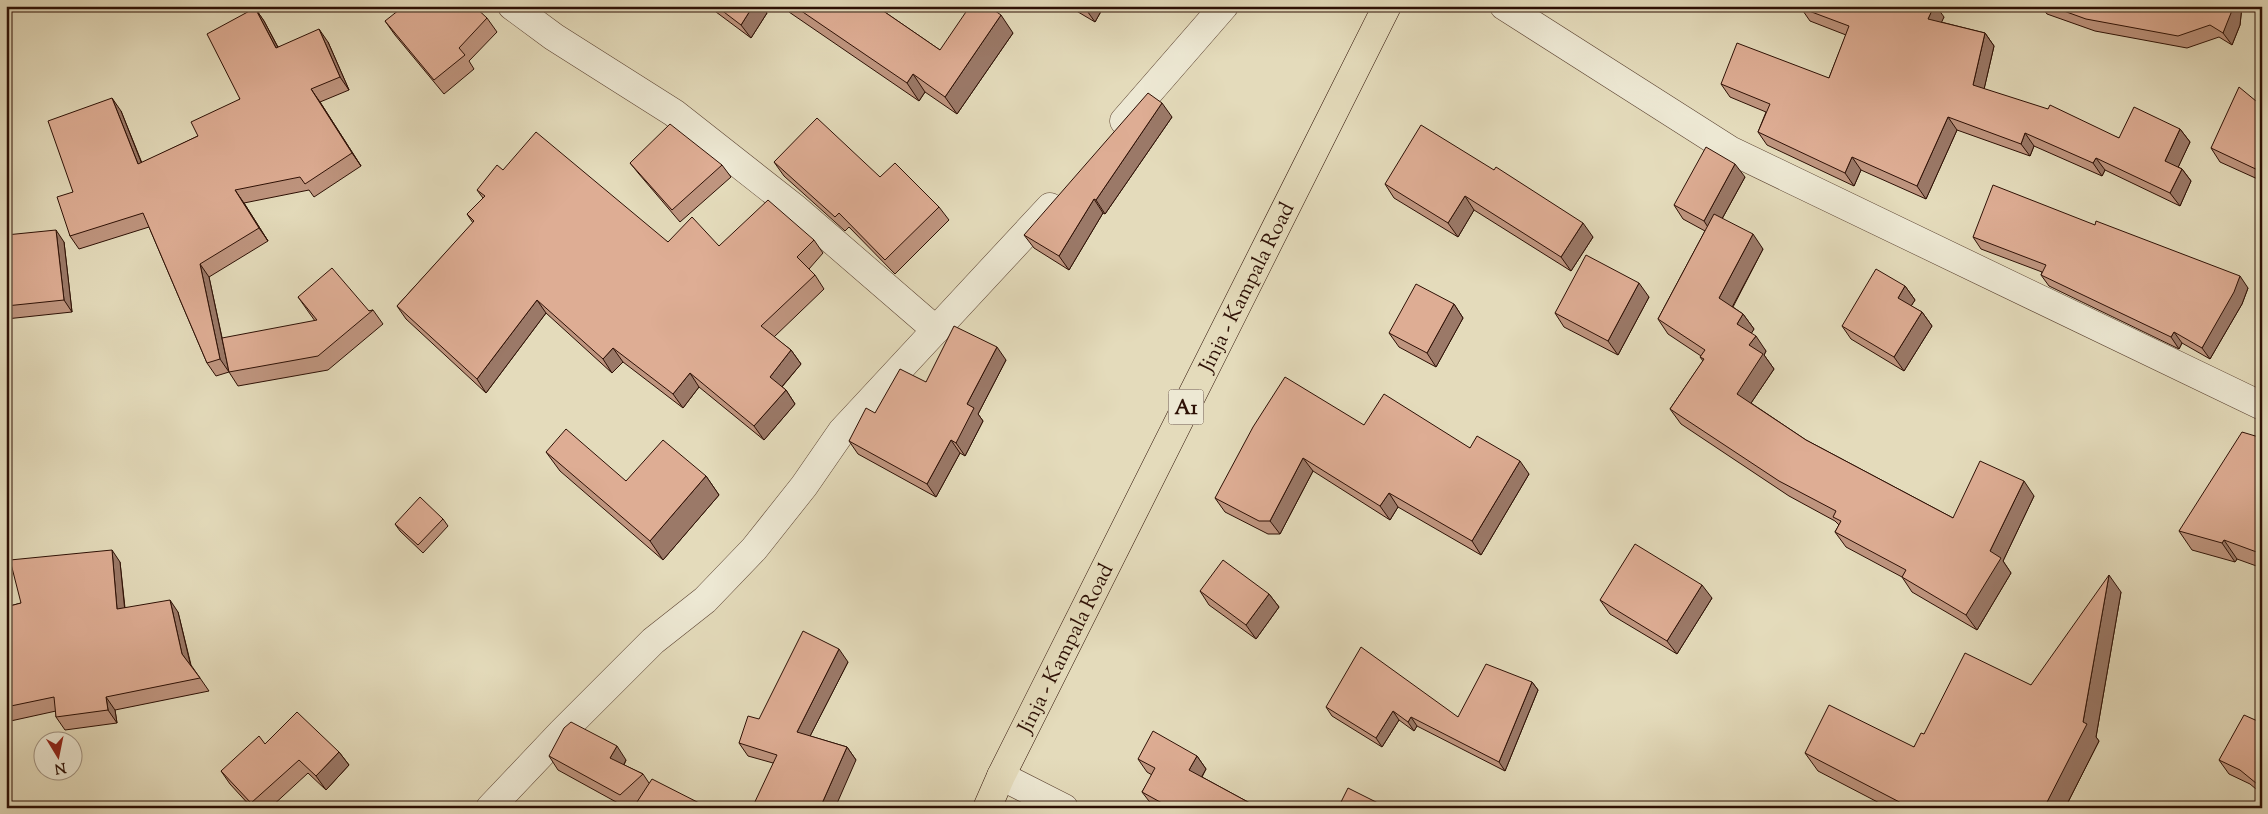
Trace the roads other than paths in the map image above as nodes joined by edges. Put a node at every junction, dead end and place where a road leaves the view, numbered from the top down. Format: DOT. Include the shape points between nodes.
graph roads {
  1 [pos="512,6"];
  2 [pos="1224,6"];
  3 [pos="1387,6"];
  4 [pos="1504,6"];
  5 [pos="1110,137"];
  6 [pos="1065,189"];
  7 [pos="936,330"];
  8 [pos="2262,406"];
  9 [pos="1001,776"];
  10 [pos="490,808"];
  11 [pos="987,808"];
  12 [pos="1064,808"];
  1 -- 7 [label="street" via="554,37 674,113 796,209"];
  2 -- 5 [label="street"];
  3 -- 9 [label="highway, Jinja - Kampala Road / A1"];
  4 -- 8 [label="street" via="1730,150"];
  6 -- 7 [label="street"];
  7 -- 10 [label="street" via="842,432 754,549 705,600 653,641"];
  9 -- 11 [label="highway, Jinja - Kampala Road / A1"];
  9 -- 12 [label="street"];
}
